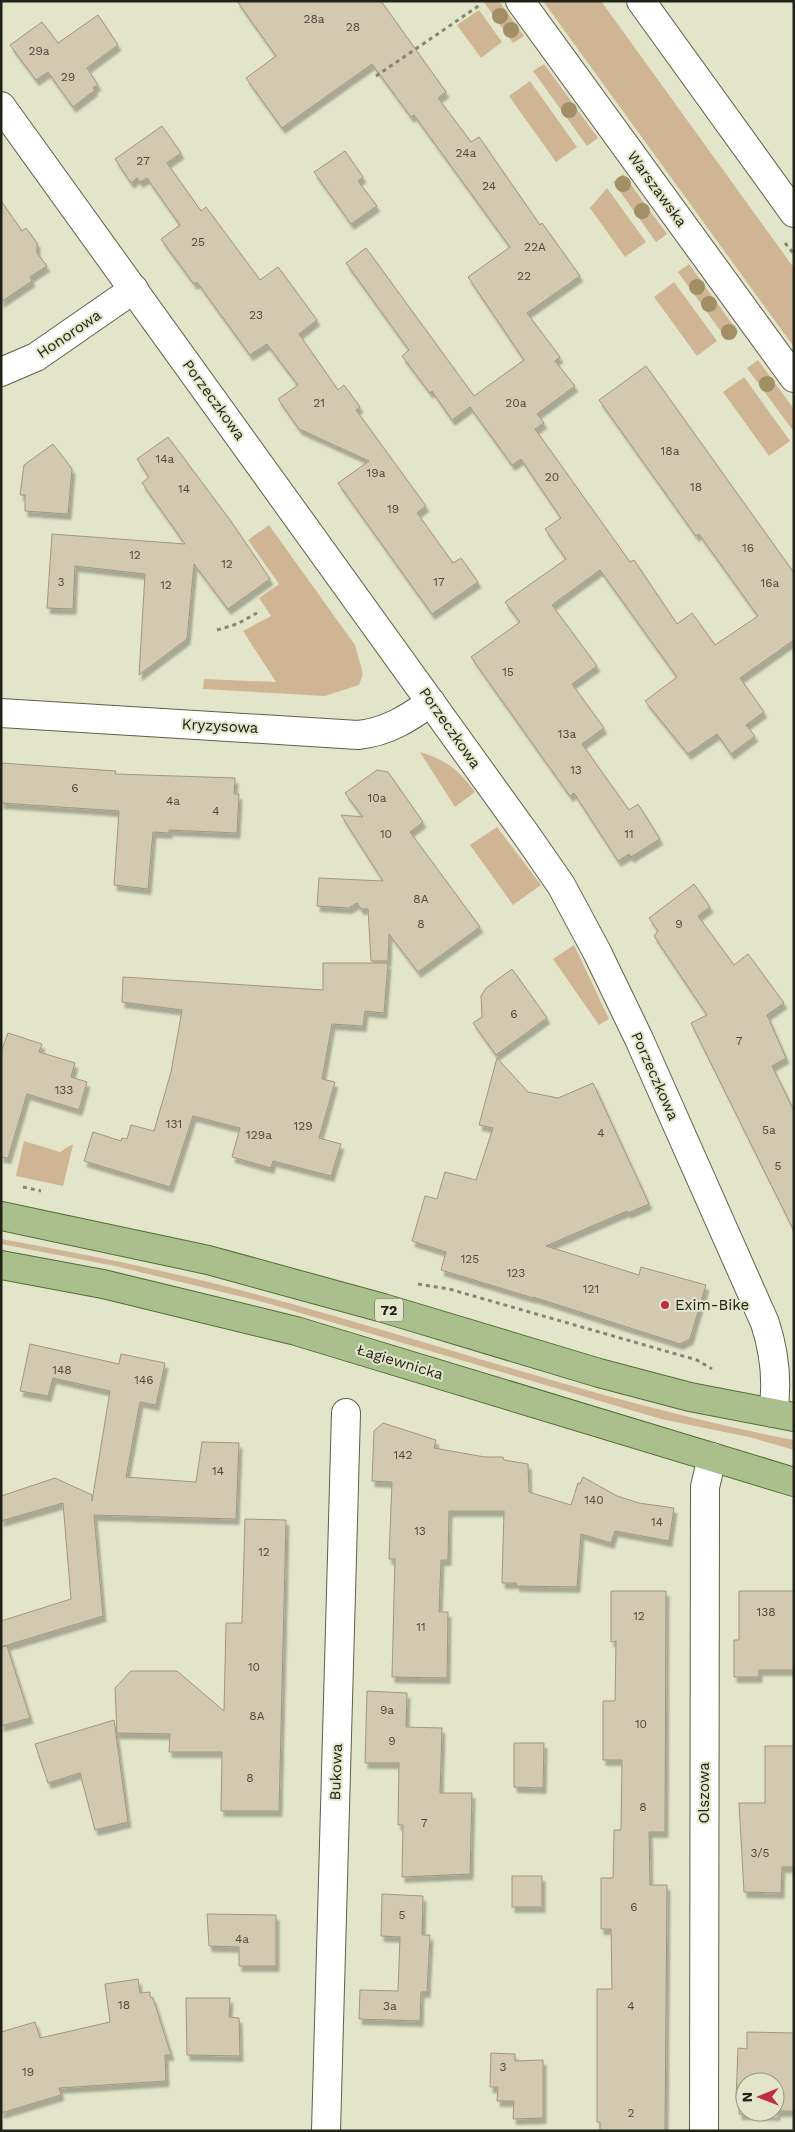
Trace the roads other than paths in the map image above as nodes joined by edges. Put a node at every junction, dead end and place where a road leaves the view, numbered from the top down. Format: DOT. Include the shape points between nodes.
graph roads {
  1 [pos="520,1"];
  2 [pos="641,1"];
  3 [pos="1,106"];
  4 [pos="794,213"];
  5 [pos="134,290"];
  6 [pos="1,372"];
  7 [pos="794,378"];
  8 [pos="431,702"];
  9 [pos="1,713"];
  10 [pos="1,1216"];
  11 [pos="1,1265"];
  12 [pos="346,1413"];
  13 [pos="783,1415"];
  14 [pos="712,1457"];
  15 [pos="794,1482"];
  16 [pos="326,2131"];
  17 [pos="704,2131"];
  1 -- 7 [label="street, Warszawska"];
  2 -- 4 [label="street"];
  3 -- 5 [label="street, Porzeczkowa"];
  5 -- 6 [label="street, Honorowa" via="36,357"];
  5 -- 8 [label="street, Porzeczkowa"];
  8 -- 9 [label="street, Kryzysowa" via="396,724 358,734"];
  8 -- 13 [label="street, Porzeczkowa" via="560,885 597,952 640,1040 765,1323 771,1340"];
  10 -- 13 [label="main road, 72" via="217,1263 384,1308 599,1374 690,1397"];
  11 -- 14 [label="main road, Łagiewnicka" via="112,1286 296,1331"];
  12 -- 16 [label="street, Bukowa"];
  14 -- 15 [label="main road, Łagiewnicka"];
  14 -- 17 [label="street, Olszowa" via="704,1497"];
}
